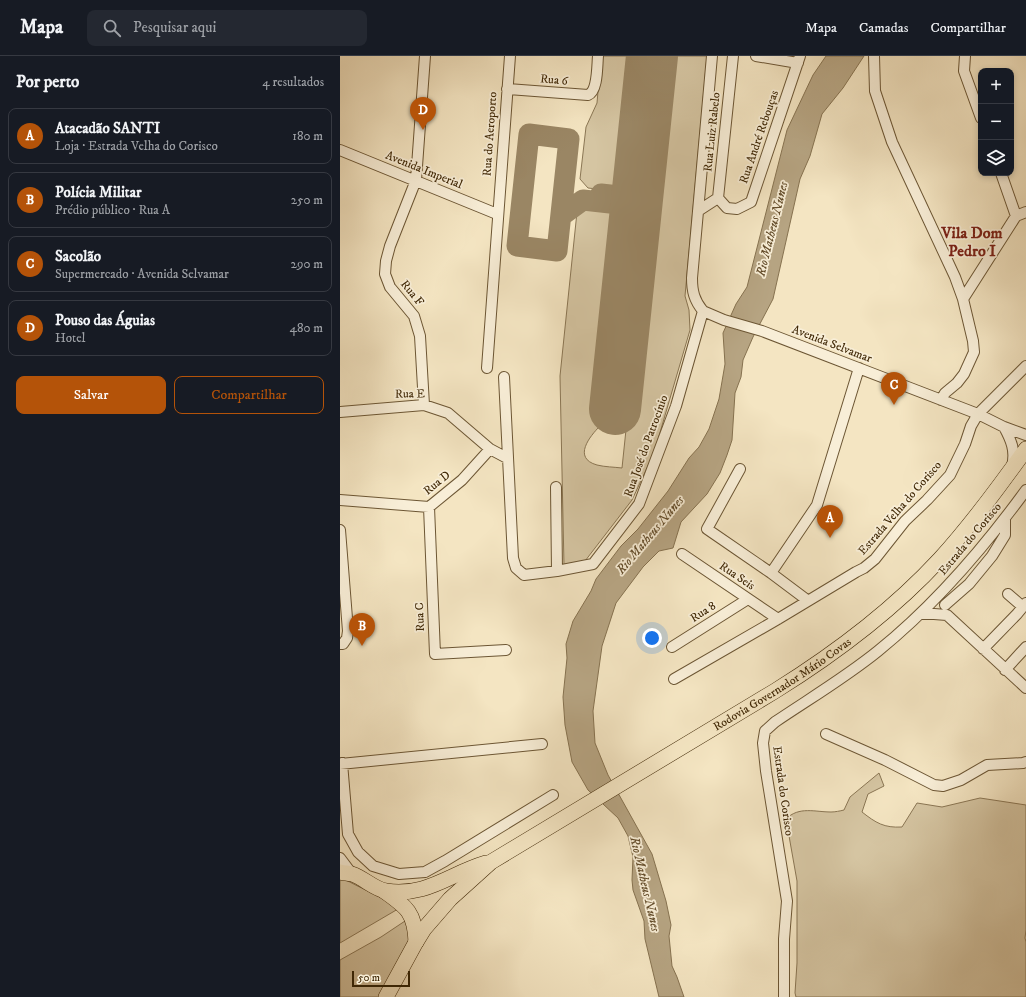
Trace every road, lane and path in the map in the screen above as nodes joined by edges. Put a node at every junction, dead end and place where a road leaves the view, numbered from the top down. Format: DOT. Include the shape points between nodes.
graph roads {
  1 [pos="425,56"];
  2 [pos="510,56"];
  3 [pos="598,56"];
  4 [pos="712,56"];
  5 [pos="733,56"];
  6 [pos="756,56"];
  7 [pos="874,56"];
  8 [pos="965,56"];
  9 [pos="799,59"];
  10 [pos="507,89"];
  11 [pos="978,110"];
  12 [pos="340,150"];
  13 [pos="1001,176"];
  14 [pos="416,180"];
  15 [pos="718,198"];
  16 [pos="698,211"];
  17 [pos="1026,212"];
  18 [pos="497,214"];
  19 [pos="1016,216"];
  20 [pos="963,298"];
  21 [pos="702,311"];
  22 [pos="1026,366"];
  23 [pos="487,368"];
  24 [pos="859,368"];
  25 [pos="504,377"];
  26 [pos="941,400"];
  27 [pos="424,405"];
  28 [pos="340,412"];
  29 [pos="978,414"];
  30 [pos="1004,427"];
  31 [pos="1026,435"];
  32 [pos="490,449"];
  33 [pos="1026,449"];
  34 [pos="508,458"];
  35 [pos="740,469"];
  36 [pos="1011,470"];
  37 [pos="556,487"];
  38 [pos="1026,490"];
  39 [pos="340,500"];
  40 [pos="429,506"];
  41 [pos="1005,519"];
  42 [pos="340,530"];
  43 [pos="682,554"];
  44 [pos="557,571"];
  45 [pos="771,573"];
  46 [pos="944,591"];
  47 [pos="1008,594"];
  48 [pos="748,599"];
  49 [pos="807,600"];
  50 [pos="945,605"];
  51 [pos="1024,605"];
  52 [pos="921,614"];
  53 [pos="947,616"];
  54 [pos="778,619"];
  55 [pos="340,644"];
  56 [pos="672,647"];
  57 [pos="1026,647"];
  58 [pos="983,649"];
  59 [pos="506,650"];
  60 [pos="1005,670"];
  61 [pos="674,679"];
  62 [pos="1026,688"];
  63 [pos="826,734"];
  64 [pos="542,744"];
  65 [pos="1026,762"];
  66 [pos="341,764"];
  67 [pos="553,795"];
  68 [pos="340,858"];
  69 [pos="491,862"];
  70 [pos="346,873"];
  71 [pos="383,890"];
  72 [pos="416,942"];
  73 [pos="386,997"];
  74 [pos="784,997"];
  1 -- 14 [label="street, Rua F"];
  2 -- 10 [label="street, Rua do Aeroporto"];
  3 -- 10 [label="street, Rua 6" via="595,88 591,94 584,96"];
  4 -- 16 [label="street"];
  5 -- 15 [label="street, Rua Luiz Rabelo"];
  6 -- 9 [label="street"];
  7 -- 20 [label="street" via="875,92 892,142"];
  8 -- 11 [label="street" via="964,71"];
  9 -- 15 [label="street, Rua André Rebouças" via="751,202 737,209 727,208"];
  10 -- 18 [label="street, Rua do Aeroporto"];
  12 -- 14 [label="street, Avenida Imperial"];
  13 -- 19 [label="street"];
  14 -- 18 [label="street, Avenida Imperial"];
  14 -- 27 [label="street, Rua F" via="390,246 385,274 390,287 414,316 420,336"];
  15 -- 16 [label="street"];
  16 -- 21 [label="street" via="692,290 694,300"];
  17 -- 19 [label="street"];
  18 -- 23 [label="street, Rua do Aeroporto"];
  19 -- 20 [label="street"];
  20 -- 26 [label="street" via="974,352 964,374"];
  21 -- 24 [label="street, Avenida Selvamar"];
  21 -- 44 [label="street, Rua José do Patrocínio" via="676,406 640,504 593,564"];
  22 -- 29 [label="street, Estrada Velha do Corisco"];
  24 -- 26 [label="street, Avenida Selvamar"];
  24 -- 45 [label="street" via="817,505"];
  25 -- 34 [label="street, Rua José do Patrocínio"];
  26 -- 29 [label="street, Avenida Selvamar"];
  27 -- 28 [label="street, Rua E"];
  27 -- 32 [label="street, Rua E" via="448,413"];
  29 -- 30 [label="street, Avenida Selvamar"];
  29 -- 49 [label="street, Estrada Velha do Corisco" via="950,475 905,521 875,559 864,568"];
  30 -- 31 [label="street, Avenida Selvamar"];
  30 -- 36 [label="street" via="1013,447"];
  32 -- 34 [label="street, Rua E"];
  32 -- 40 [label="street, Rua D" via="462,480"];
  33 -- 36 [label="highway, Rodovia Governador Mário Covas"];
  34 -- 44 [label="street, Rua José do Patrocínio" via="513,558 516,568 524,575"];
  35 -- 45 [label="street" via="707,529"];
  36 -- 69 [label="highway, Rodovia Governador Mário Covas" via="940,559 896,603 864,629 808,670"];
  37 -- 44 [label="street"];
  38 -- 41 [label="street, Estrada do Corisco"];
  39 -- 40 [label="street, Rua D"];
  40 -- 59 [label="street, Rua C" via="435,654"];
  41 -- 46 [label="street, Estrada do Corisco"];
  41 -- 50 [label="street" via="1005,535 992,556 969,584"];
  42 -- 55 [label="street" via="348,631 347,638"];
  43 -- 48 [label="street, Rua Seis"];
  45 -- 49 [label="street"];
  46 -- 50 [label="street"];
  46 -- 52 [label="street, Estrada do Corisco"];
  47 -- 51 [label="street"];
  48 -- 54 [label="street, Rua Seis"];
  48 -- 56 [label="street, Rua 8"];
  49 -- 54 [label="street, Estrada Velha do Corisco"];
  50 -- 53 [label="street"];
  51 -- 58 [label="street"];
  52 -- 53 [label="street"];
  52 -- 74 [label="street, Estrada do Corisco" via="876,653 765,731 764,752 787,901"];
  53 -- 58 [label="street"];
  54 -- 61 [label="street, Estrada Velha do Corisco"];
  57 -- 60 [label="street"];
  58 -- 60 [label="street"];
  60 -- 62 [label="street"];
  63 -- 65 [label="street" via="934,785 943,786 961,780 987,765"];
  64 -- 66 [label="street"];
  66 -- 67 [label="street" via="348,834 358,852 373,866 399,874 425,872"];
  68 -- 70 [label="street"];
  69 -- 71 [label="highway, Rodovia Governador Mário Covas" via="471,868 425,889 399,892"];
  69 -- 72 [label="highway, Rodovia Governador Mário Covas" via="450,899"];
  70 -- 71 [label="highway, Rodovia Governador Mário Covas"];
  71 -- 72 [label="highway" via="400,902 410,914"];
  72 -- 73 [label="highway, Rodovia Governador Mário Covas"];
}
